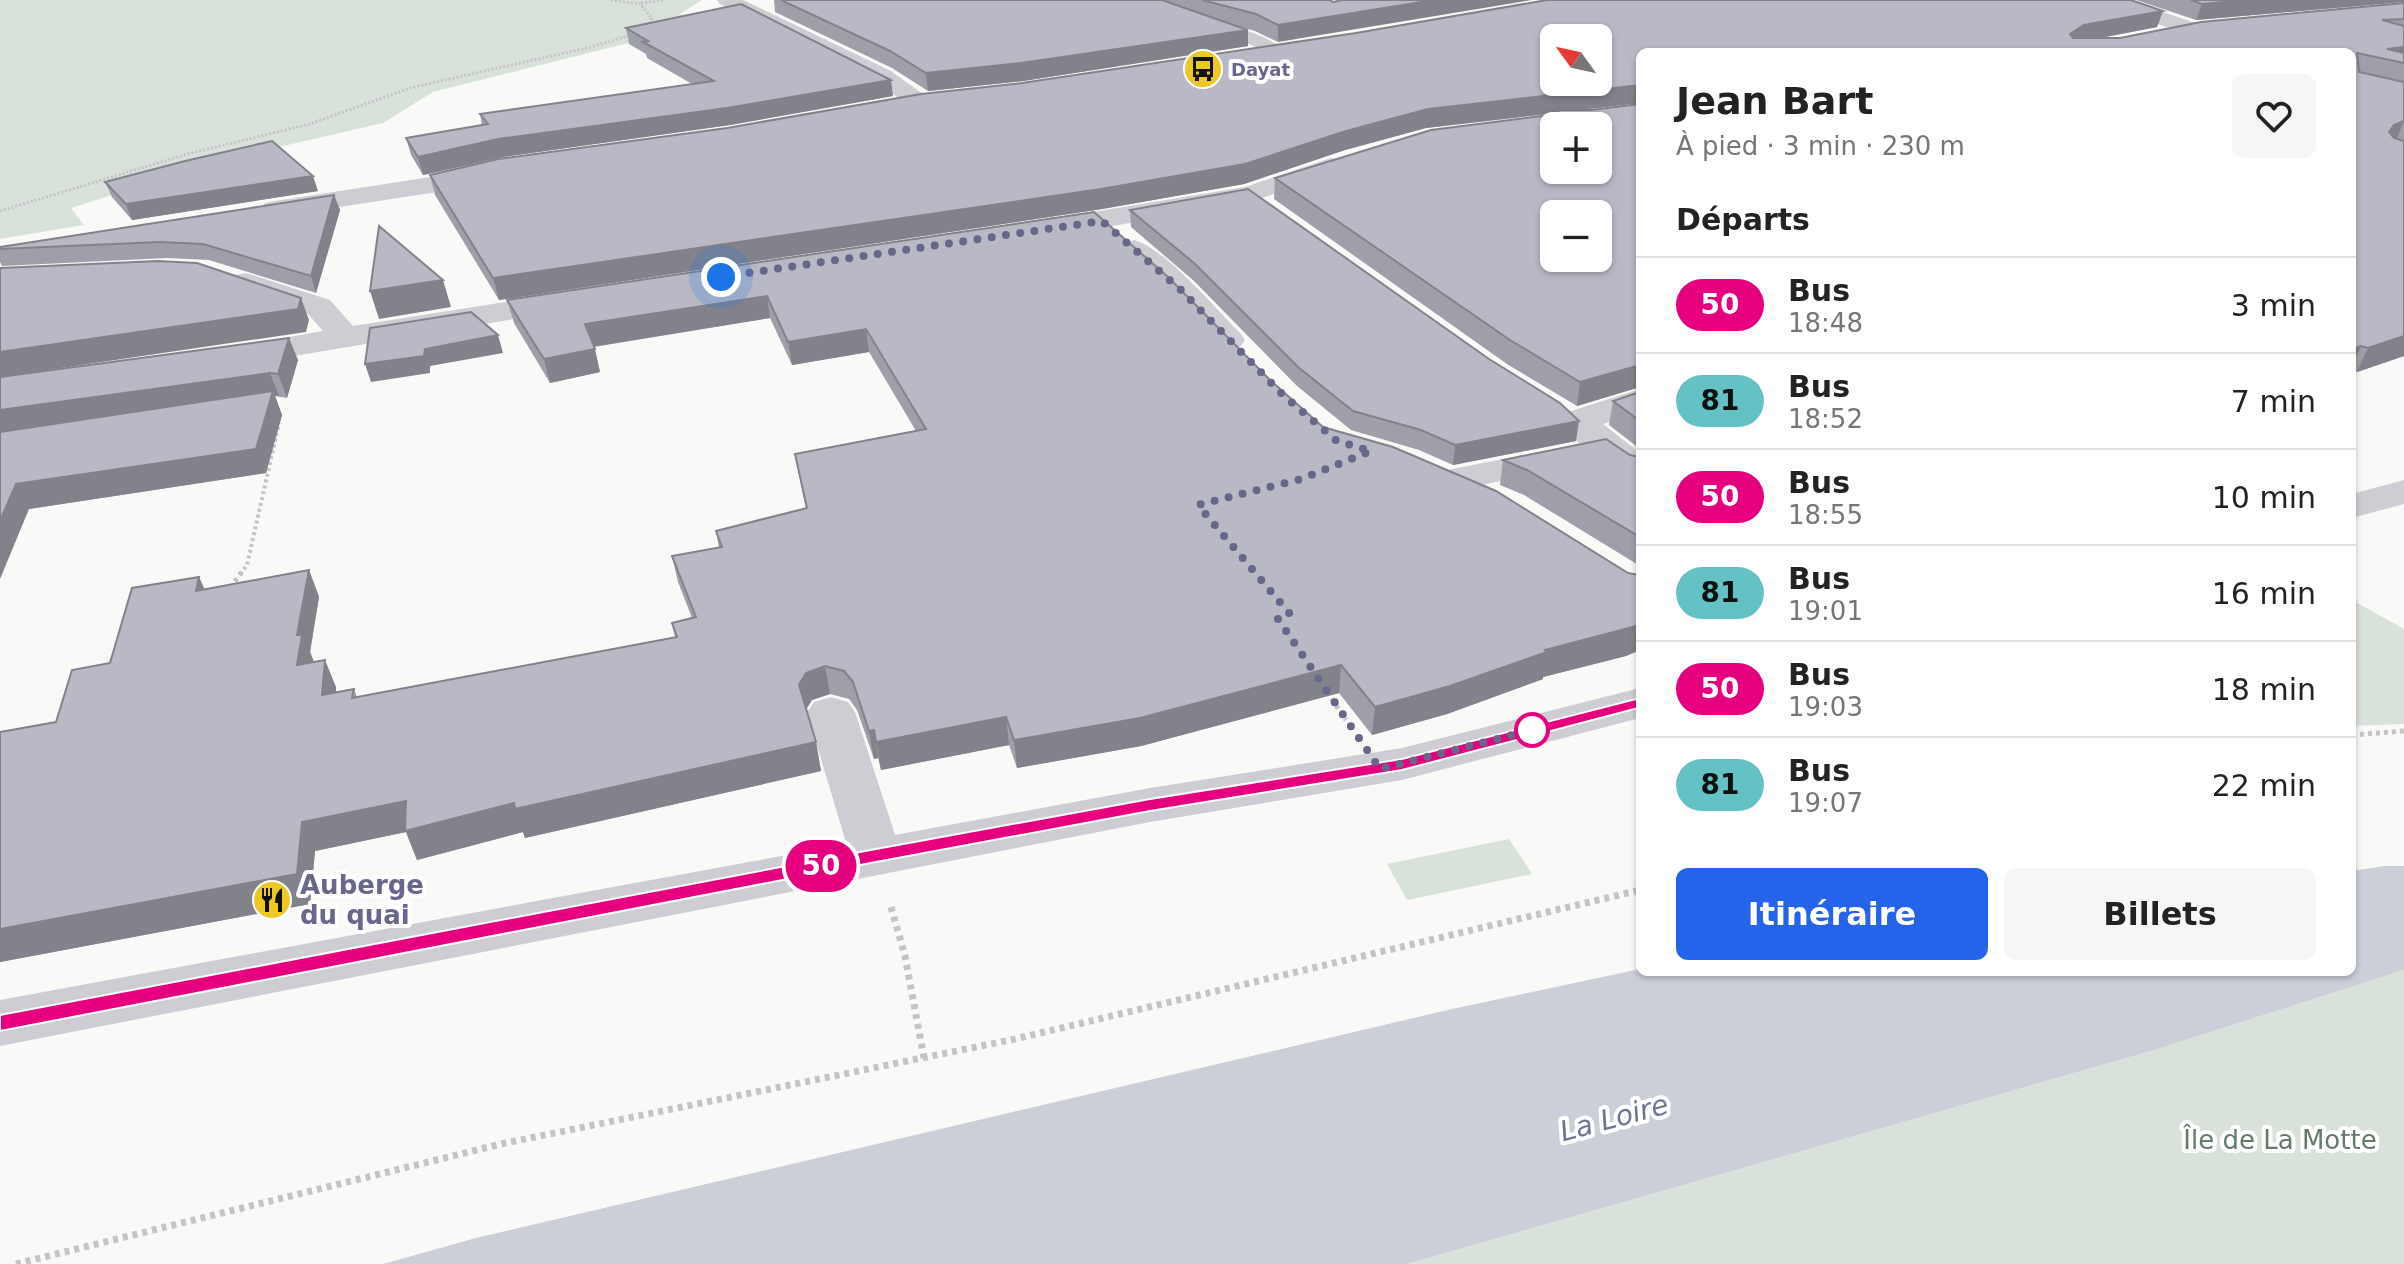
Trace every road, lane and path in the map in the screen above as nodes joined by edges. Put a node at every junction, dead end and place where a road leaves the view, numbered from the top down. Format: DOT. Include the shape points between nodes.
graph roads {
  1 [pos="611,0"];
  2 [pos="664,0"];
  3 [pos="727,0"];
  4 [pos="1151,0"];
  5 [pos="2106,0"];
  6 [pos="640,4"];
  7 [pos="2252,26"];
  8 [pos="646,29"];
  9 [pos="2195,30"];
  10 [pos="636,34"];
  11 [pos="2152,39"];
  12 [pos="2249,48"];
  13 [pos="1284,50"];
  14 [pos="1238,57"];
  15 [pos="950,99"];
  16 [pos="922,102"];
  17 [pos="891,108"];
  18 [pos="1355,159"];
  19 [pos="519,166"];
  20 [pos="1250,194"];
  21 [pos="0,211"];
  22 [pos="1274,211"];
  23 [pos="245,213"];
  24 [pos="1102,221"];
  25 [pos="1019,233"];
  26 [pos="223,276"];
  27 [pos="596,297"];
  28 [pos="345,337"];
  29 [pos="199,361"];
  30 [pos="1255,367"];
  31 [pos="1636,401"];
  32 [pos="279,418"];
  33 [pos="1625,460"];
  34 [pos="2404,492"];
  35 [pos="2356,505"];
  36 [pos="1508,506"];
  37 [pos="225,596"];
  38 [pos="1319,680"];
  39 [pos="1636,704"];
  40 [pos="831,712"];
  41 [pos="2404,731"];
  42 [pos="2356,735"];
  43 [pos="1380,769"];
  44 [pos="876,856"];
  45 [pos="1636,891"];
  46 [pos="0,1023"];
  47 [pos="924,1058"];
  48 [pos="16,1264"];
  1 -- 6 [label="path"];
  2 -- 6 [label="path"];
  3 -- 16 [label="street" via="883,76"];
  4 -- 13 [label="lane" via="1188,20"];
  5 -- 9 [label="street"];
  6 -- 8 [label="path" via="652,18"];
  7 -- 9 [label="street"];
  9 -- 11 [label="street"];
  9 -- 12 [label="street"];
  10 -- 21 [label="path" via="425,84 310,124 202,150"];
  13 -- 14 [label="street"];
  15 -- 16 [label="street"];
  16 -- 17 [label="street"];
  18 -- 20 [label="street"];
  19 -- 23 [label="street"];
  20 -- 22 [label="lane"];
  20 -- 24 [label="street"];
  24 -- 25 [label="street"];
  24 -- 30 [label="street" via="1181,290"];
  26 -- 28 [label="street" via="319,307"];
  27 -- 28 [label="street"];
  28 -- 29 [label="street"];
  31 -- 33 [label="street" via="1571,417"];
  32 -- 37 [label="path" via="247,565"];
  33 -- 36 [label="street" via="1434,473"];
  34 -- 35 [label="street"];
  38 -- 43 [label="path"];
  39 -- 43 [label="street"];
  40 -- 44 [label="street"];
  41 -- 42 [label="path"];
  43 -- 44 [label="street"];
  44 -- 46 [label="street"];
  44 -- 47 [label="path" via="905,956"];
  45 -- 47 [label="path"];
  47 -- 48 [label="path" via="501,1144"];
}
